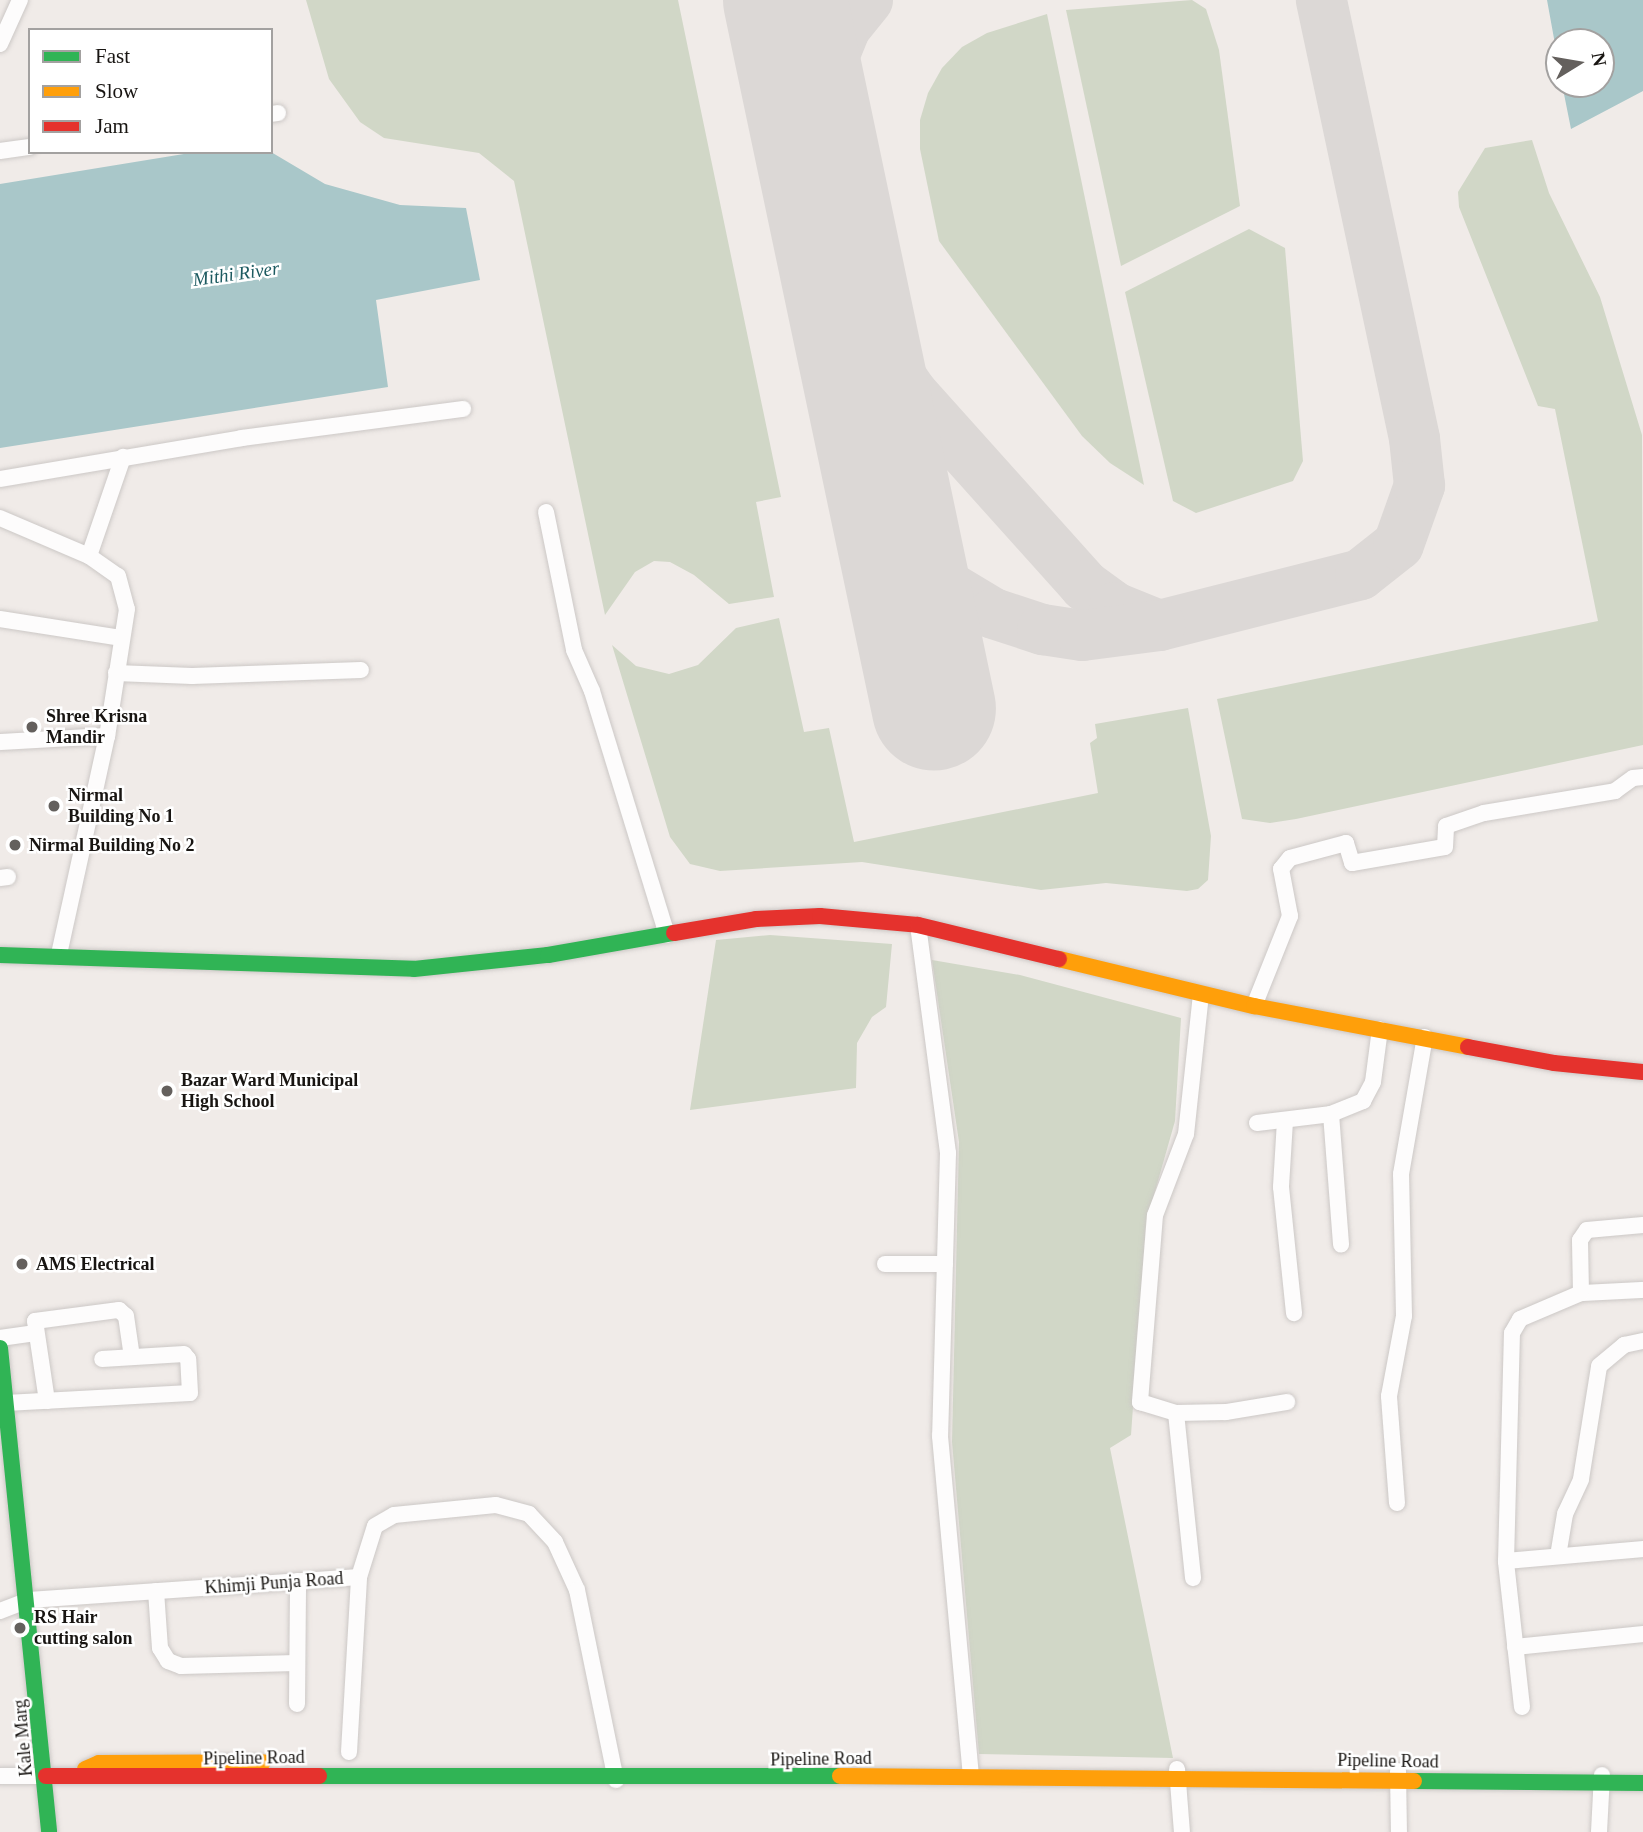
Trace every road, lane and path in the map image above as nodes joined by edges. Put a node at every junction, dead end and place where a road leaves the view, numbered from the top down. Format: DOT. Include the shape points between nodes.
graph roads {
  1 [pos="19,0"];
  2 [pos="0,44"];
  3 [pos="28,147"];
  4 [pos="0,151"];
  5 [pos="463,409"];
  6 [pos="123,457"];
  7 [pos="0,479"];
  8 [pos="546,512"];
  9 [pos="0,518"];
  10 [pos="89,556"];
  11 [pos="0,619"];
  12 [pos="121,638"];
  13 [pos="361,670"];
  14 [pos="116,673"];
  15 [pos="107,736"];
  16 [pos="0,742"];
  17 [pos="1643,778"];
  18 [pos="918,925"];
  19 [pos="667,936"];
  20 [pos="0,955"];
  21 [pos="59,955"];
  22 [pos="1201,995"];
  23 [pos="1254,1006"];
  24 [pos="1380,1029"];
  25 [pos="1425,1037"];
  26 [pos="1643,1072"];
  27 [pos="1331,1114"];
  28 [pos="1285,1121"];
  29 [pos="1257,1123"];
  30 [pos="1643,1225"];
  31 [pos="1341,1245"];
  32 [pos="885,1264"];
  33 [pos="945,1264"];
  34 [pos="1643,1290"];
  35 [pos="1581,1293"];
  36 [pos="1294,1313"];
  37 [pos="36,1333"];
  38 [pos="0,1338"];
  39 [pos="1643,1341"];
  40 [pos="0,1348"];
  41 [pos="132,1357"];
  42 [pos="102,1359"];
  43 [pos="47,1401"];
  44 [pos="1287,1402"];
  45 [pos="6,1403"];
  46 [pos="1176,1413"];
  47 [pos="1397,1503"];
  48 [pos="1643,1549"];
  49 [pos="1558,1556"];
  50 [pos="1506,1560"];
  51 [pos="359,1577"];
  52 [pos="1193,1578"];
  53 [pos="298,1581"];
  54 [pos="156,1591"];
  55 [pos="29,1600"];
  56 [pos="0,1611"];
  57 [pos="1643,1634"];
  58 [pos="1515,1647"];
  59 [pos="296,1663"];
  60 [pos="297,1704"];
  61 [pos="1522,1707"];
  62 [pos="349,1752"];
  63 [pos="971,1772"];
  64 [pos="615,1774"];
  65 [pos="1177,1774"];
  66 [pos="1643,1775"];
  67 [pos="0,1776"];
  68 [pos="46,1776"];
  69 [pos="1398,1776"];
  70 [pos="1602,1779"];
  71 [pos="1643,1783"];
  72 [pos="49,1832"];
  73 [pos="1182,1832"];
  74 [pos="1399,1832"];
  75 [pos="1599,1832"];
  1 -- 2 [label="street"];
  3 -- 4 [label="street"];
  5 -- 6 [label="street"];
  6 -- 7 [label="street"];
  6 -- 10 [label="street"];
  8 -- 19 [label="street" via="574,650 592,691"];
  9 -- 10 [label="street"];
  10 -- 12 [label="street" via="118,576 127,609"];
  11 -- 12 [label="street"];
  12 -- 14 [label="street"];
  13 -- 14 [label="street" via="192,676"];
  14 -- 15 [label="street"];
  15 -- 16 [label="street"];
  15 -- 21 [label="street"];
  17 -- 23 [label="street" via="1633,778 1615,791 1484,813 1446,826 1445,847 1352,863 1346,844 1290,858 1281,869 1290,916"];
  18 -- 19 [label="main road" via="807,916 755,919"];
  18 -- 22 [label="main road" via="1046,953"];
  18 -- 33 [label="street" via="948,1153"];
  19 -- 21 [label="main road" via="414,969"];
  20 -- 21 [label="main road"];
  22 -- 23 [label="main road"];
  22 -- 46 [label="street" via="1186,1134 1155,1215 1140,1402"];
  23 -- 24 [label="main road"];
  24 -- 25 [label="main road"];
  24 -- 27 [label="street" via="1368,1096"];
  25 -- 26 [label="main road" via="1555,1063"];
  25 -- 47 [label="street" via="1401,1174 1404,1316 1389,1396"];
  27 -- 28 [label="street"];
  27 -- 31 [label="street"];
  28 -- 29 [label="street"];
  28 -- 36 [label="street" via="1281,1187"];
  30 -- 35 [label="street" via="1587,1230 1580,1240"];
  32 -- 33 [label="street"];
  33 -- 63 [label="street" via="940,1436"];
  34 -- 35 [label="street"];
  35 -- 50 [label="street" via="1520,1319 1512,1333"];
  37 -- 38 [label="street"];
  37 -- 41 [label="street" via="34,1323 39,1320 119,1310 126,1316"];
  37 -- 43 [label="street"];
  39 -- 49 [label="street" via="1624,1345 1599,1366 1581,1479 1565,1514"];
  40 -- 45 [label="main road, Kale Marg"];
  41 -- 42 [label="street"];
  41 -- 43 [label="street" via="184,1354 190,1393"];
  43 -- 45 [label="street"];
  44 -- 46 [label="street" via="1226,1412"];
  45 -- 55 [label="main road, Kale Marg"];
  46 -- 52 [label="street"];
  48 -- 49 [label="street"];
  49 -- 50 [label="street"];
  50 -- 58 [label="street"];
  51 -- 53 [label="street, Khimji Punja Road"];
  51 -- 62 [label="street"];
  51 -- 64 [label="street, Khimji Punja Road" via="375,1526 394,1515 496,1505 529,1514 555,1542 577,1590"];
  53 -- 54 [label="street, Khimji Punja Road"];
  53 -- 59 [label="street"];
  54 -- 55 [label="street, Khimji Punja Road"];
  54 -- 59 [label="street" via="160,1648 168,1661 181,1667"];
  55 -- 56 [label="street, Khimji Punja Road"];
  55 -- 68 [label="main road, Kale Marg"];
  57 -- 58 [label="street"];
  58 -- 61 [label="street"];
  59 -- 60 [label="street"];
  63 -- 64 [label="main road, Pipeline Road"];
  63 -- 65 [label="main road, Pipeline Road"];
  64 -- 68 [label="main road, Pipeline Road" via="142,1770"];
  65 -- 69 [label="main road, Pipeline Road"];
  65 -- 73 [label="street"];
  66 -- 70 [label="main road"];
  67 -- 68 [label="street, Pipeline Road"];
  68 -- 72 [label="main road, Kale Marg"];
  69 -- 70 [label="main road, Pipeline Road"];
  69 -- 74 [label="street"];
  70 -- 71 [label="main road, Pipeline Road"];
  70 -- 75 [label="street"];
}
